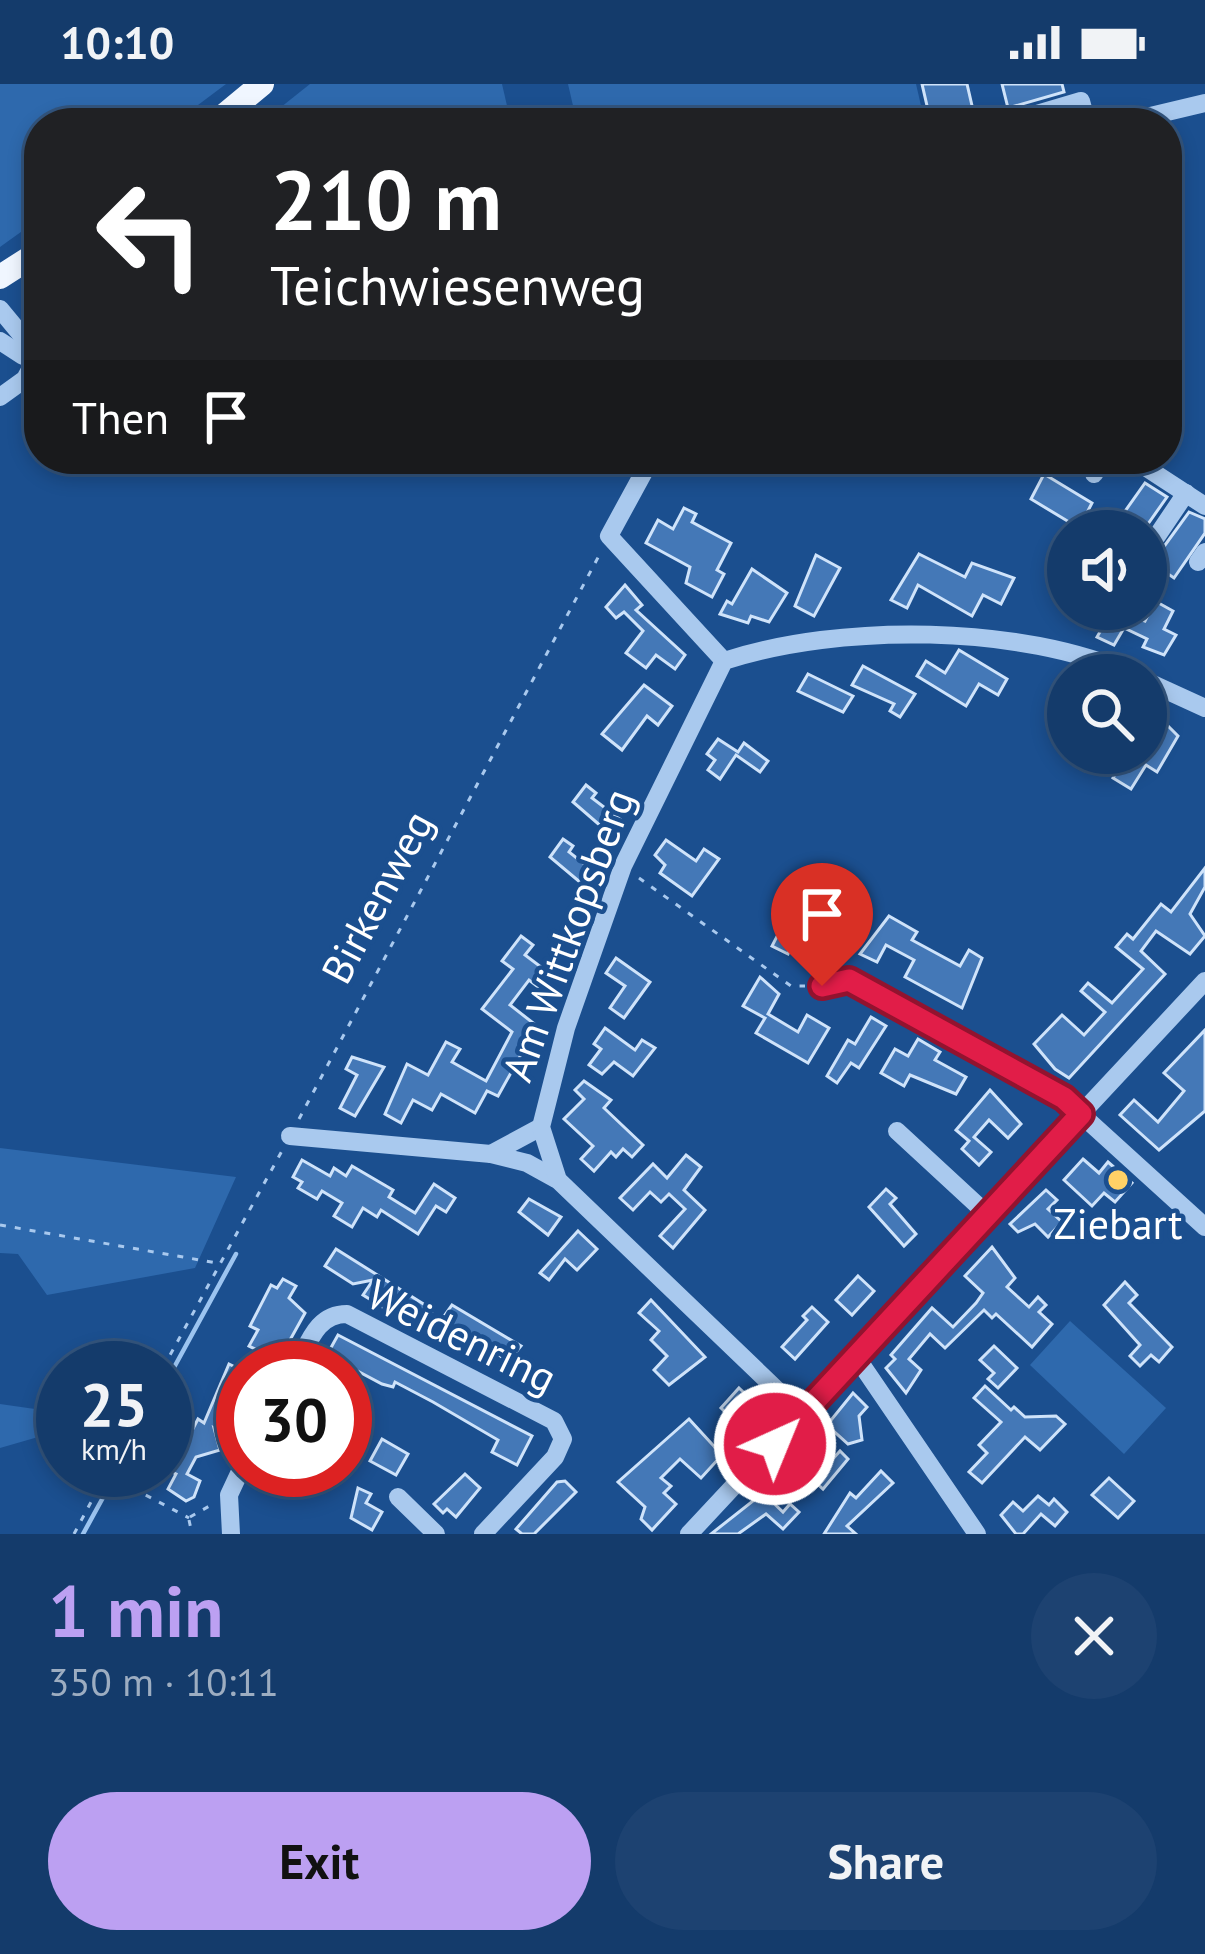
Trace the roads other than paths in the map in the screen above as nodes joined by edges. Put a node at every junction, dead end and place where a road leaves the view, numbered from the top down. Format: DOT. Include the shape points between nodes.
graph roads {
  1 [pos="262,84"];
  2 [pos="233,108"];
  3 [pos="1056,108"];
  4 [pos="1084,108"];
  5 [pos="0,309"];
  6 [pos="24,337"];
  7 [pos="643,474"];
  8 [pos="1156,474"];
  9 [pos="1186,493"];
  10 [pos="1205,506"];
  11 [pos="1167,521"];
  12 [pos="1063,654"];
  13 [pos="724,661"];
  14 [pos="1167,690"];
  15 [pos="1205,708"];
  16 [pos="1205,981"];
  17 [pos="822,986"];
  18 [pos="1081,1114"];
  19 [pos="541,1127"];
  20 [pos="897,1131"];
  21 [pos="290,1136"];
  22 [pos="491,1154"];
  23 [pos="558,1180"];
  24 [pos="988,1215"];
  25 [pos="1205,1227"];
  26 [pos="309,1341"];
  27 [pos="856,1358"];
  28 [pos="803,1415"];
  29 [pos="229,1497"];
  30 [pos="398,1497"];
  31 [pos="231,1534"];
  32 [pos="436,1534"];
  33 [pos="483,1534"];
  34 [pos="690,1534"];
  35 [pos="977,1534"];
  1 -- 2 [label="main road"];
  3 -- 4 [label="street" via="1082,100"];
  5 -- 6 [label="street"];
  7 -- 13 [label="street" via="609,536"];
  8 -- 9 [label="street"];
  9 -- 10 [label="street"];
  9 -- 11 [label="street"];
  12 -- 13 [label="street" via="888,635 777,643"];
  13 -- 19 [label="street, Am Wittkopsberg" via="623,866"];
  14 -- 15 [label="street"];
  16 -- 18 [label="street"];
  17 -- 18 [label="street" via="849,980"];
  18 -- 24 [label="street"];
  18 -- 25 [label="street"];
  19 -- 22 [label="street"];
  19 -- 23 [label="street, Am Wittkopsberg"];
  20 -- 24 [label="street"];
  21 -- 22 [label="street"];
  22 -- 23 [label="street"];
  23 -- 28 [label="street, Am Wittkopsberg"];
  24 -- 27 [label="street"];
  26 -- 33 [label="street, Weidenring" via="320,1321 347,1313 554,1421 562,1439 555,1457"];
  27 -- 28 [label="street"];
  27 -- 35 [label="street"];
  28 -- 34 [label="street"];
  29 -- 31 [label="street"];
  30 -- 32 [label="street"];
}
